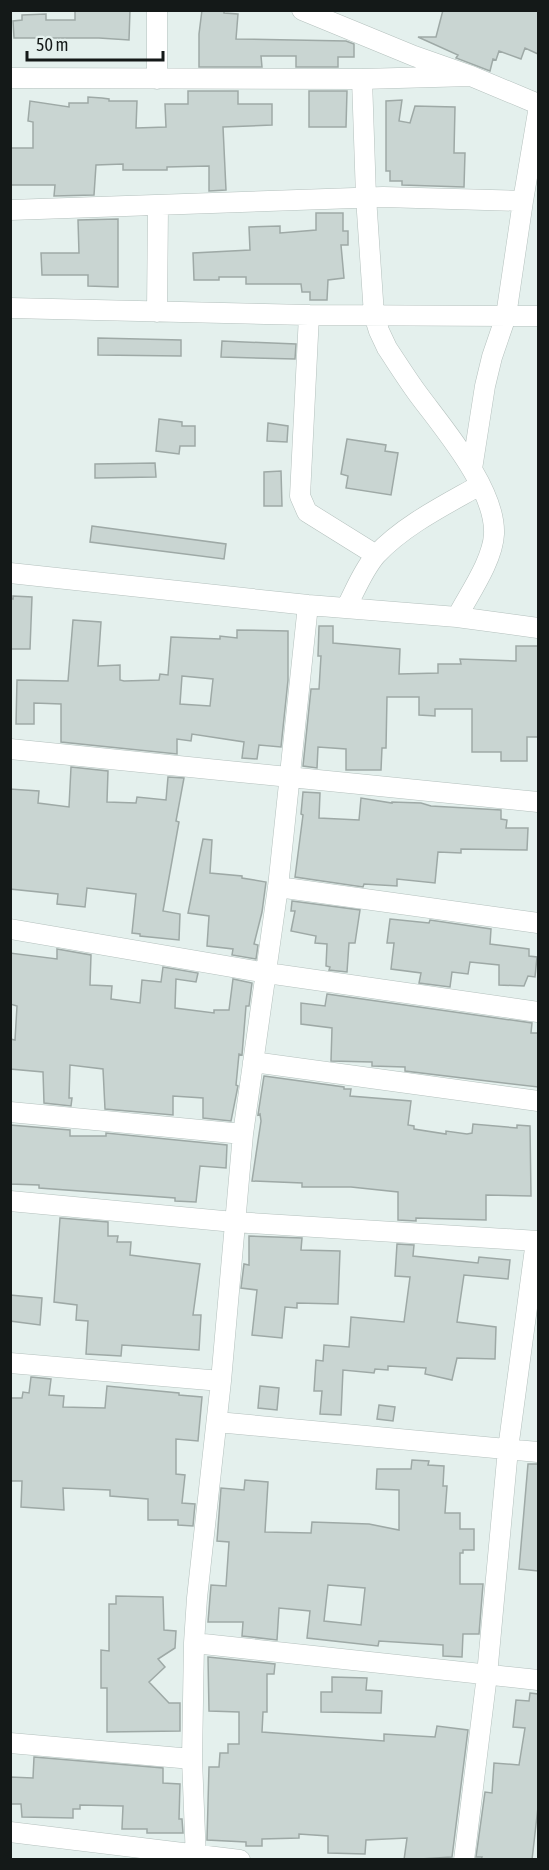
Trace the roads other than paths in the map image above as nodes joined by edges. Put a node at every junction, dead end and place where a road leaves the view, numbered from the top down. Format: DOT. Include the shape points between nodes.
graph roads {
  1 [pos="157,10"];
  2 [pos="302,10"];
  3 [pos="471,76"];
  4 [pos="10,78"];
  5 [pos="157,79"];
  6 [pos="362,80"];
  7 [pos="538,104"];
  8 [pos="538,112"];
  9 [pos="529,190"];
  10 [pos="366,197"];
  11 [pos="158,206"];
  12 [pos="10,210"];
  13 [pos="10,308"];
  14 [pos="158,312"];
  15 [pos="309,315"];
  16 [pos="374,315"];
  17 [pos="506,316"];
  18 [pos="538,316"];
  19 [pos="476,477"];
  20 [pos="376,555"];
  21 [pos="10,573"];
  22 [pos="308,605"];
  23 [pos="346,608"];
  24 [pos="457,618"];
  25 [pos="538,628"];
  26 [pos="10,749"];
  27 [pos="291,778"];
  28 [pos="538,802"];
  29 [pos="278,887"];
  30 [pos="538,923"];
  31 [pos="10,929"];
  32 [pos="267,973"];
  33 [pos="538,1012"];
  34 [pos="253,1062"];
  35 [pos="538,1101"];
  36 [pos="10,1112"];
  37 [pos="243,1134"];
  38 [pos="10,1201"];
  39 [pos="234,1222"];
  40 [pos="537,1241"];
  41 [pos="10,1364"];
  42 [pos="221,1381"];
  43 [pos="217,1422"];
  44 [pos="508,1449"];
  45 [pos="538,1452"];
  46 [pos="194,1643"];
  47 [pos="487,1675"];
  48 [pos="538,1680"];
  49 [pos="10,1743"];
  50 [pos="192,1760"];
  51 [pos="10,1832"];
  52 [pos="196,1857"];
  53 [pos="240,1860"];
  54 [pos="464,1860"];
  1 -- 5 [label="street"];
  2 -- 3 [label="street"];
  3 -- 6 [label="street"];
  3 -- 7 [label="street"];
  4 -- 5 [label="street"];
  5 -- 6 [label="street"];
  6 -- 10 [label="street"];
  8 -- 9 [label="street"];
  9 -- 10 [label="street"];
  9 -- 17 [label="street"];
  10 -- 11 [label="street"];
  10 -- 16 [label="street"];
  11 -- 12 [label="street"];
  11 -- 14 [label="street"];
  13 -- 14 [label="street"];
  14 -- 15 [label="street"];
  15 -- 16 [label="street"];
  15 -- 20 [label="street" via="300,496 307,512"];
  16 -- 17 [label="street"];
  16 -- 19 [label="street" via="387,348"];
  17 -- 18 [label="street"];
  17 -- 19 [label="street" via="485,386"];
  19 -- 20 [label="street"];
  19 -- 24 [label="street" via="493,517 493,541"];
  20 -- 23 [label="street"];
  21 -- 22 [label="street"];
  22 -- 23 [label="street"];
  22 -- 27 [label="street"];
  23 -- 24 [label="street"];
  24 -- 25 [label="street"];
  26 -- 27 [label="street"];
  27 -- 28 [label="street"];
  27 -- 29 [label="street"];
  29 -- 30 [label="street"];
  29 -- 32 [label="street"];
  31 -- 32 [label="street"];
  32 -- 33 [label="street"];
  32 -- 34 [label="street"];
  34 -- 35 [label="street"];
  34 -- 37 [label="street"];
  36 -- 37 [label="street"];
  37 -- 39 [label="street"];
  38 -- 39 [label="street"];
  39 -- 40 [label="street"];
  39 -- 42 [label="street"];
  40 -- 44 [label="street"];
  41 -- 42 [label="street"];
  42 -- 43 [label="street"];
  43 -- 44 [label="street"];
  43 -- 46 [label="street"];
  44 -- 45 [label="street"];
  44 -- 47 [label="street"];
  46 -- 47 [label="street"];
  46 -- 50 [label="street"];
  47 -- 48 [label="street"];
  47 -- 54 [label="street"];
  49 -- 50 [label="street"];
  50 -- 52 [label="street"];
  51 -- 52 [label="street"];
  52 -- 53 [label="street"];
}
